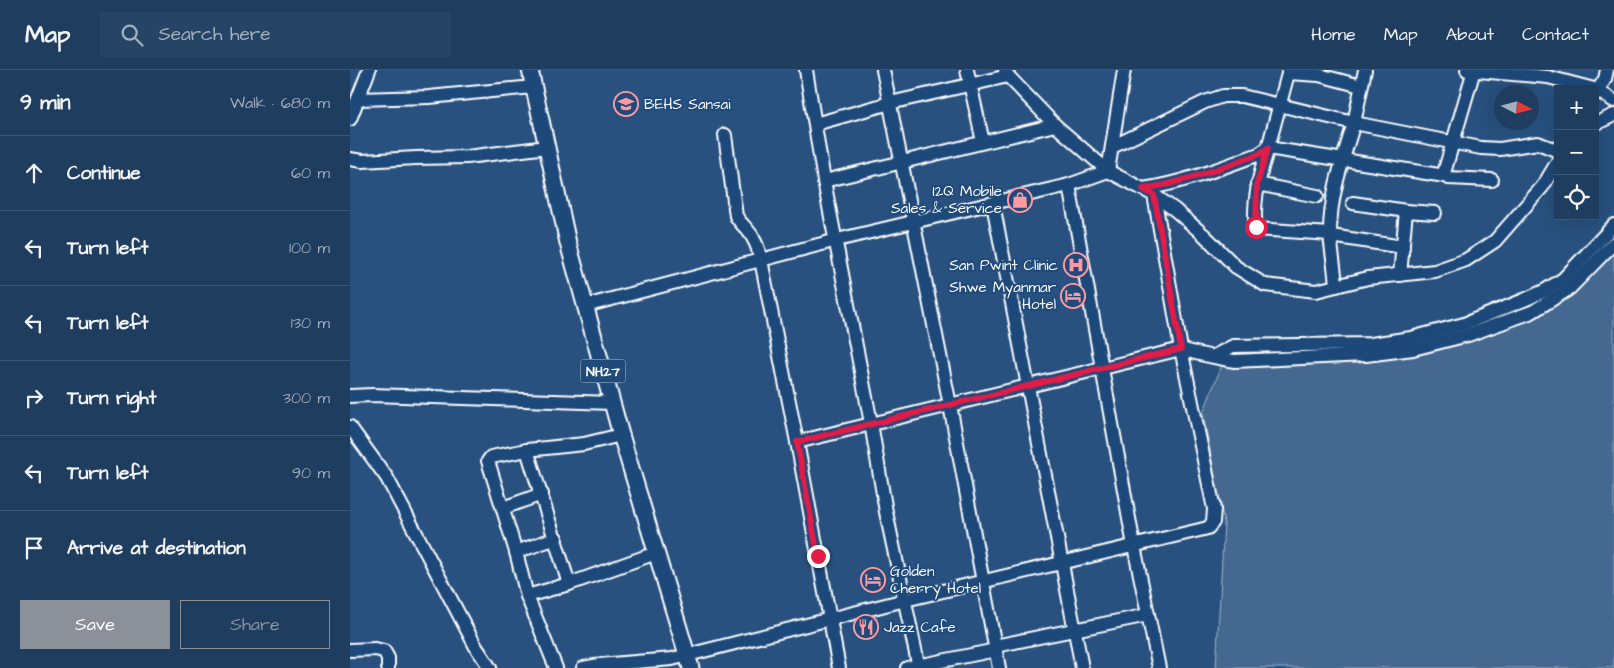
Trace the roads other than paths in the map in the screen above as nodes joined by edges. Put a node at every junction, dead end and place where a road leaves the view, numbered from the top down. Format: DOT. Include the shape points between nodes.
graph roads {
  1 [pos="369,70"];
  2 [pos="530,70"];
  3 [pos="806,70"];
  4 [pos="883,70"];
  5 [pos="967,70"];
  6 [pos="1124,70"];
  7 [pos="1365,70"];
  8 [pos="1472,70"];
  9 [pos="1607,70"];
  10 [pos="1289,72"];
  11 [pos="1007,73"];
  12 [pos="970,85"];
  13 [pos="1580,85"];
  14 [pos="1361,86"];
  15 [pos="1599,86"];
  16 [pos="533,87"];
  17 [pos="1599,91"];
  18 [pos="358,99"];
  19 [pos="1614,101"];
  20 [pos="890,103"];
  21 [pos="1280,104"];
  22 [pos="1614,115"];
  23 [pos="350,118"];
  24 [pos="1599,122"];
  25 [pos="1354,123"];
  26 [pos="815,124"];
  27 [pos="1055,125"];
  28 [pos="725,135"];
  29 [pos="983,142"];
  30 [pos="1453,143"];
  31 [pos="547,147"];
  32 [pos="1112,147"];
  33 [pos="1268,148"];
  34 [pos="1554,149"];
  35 [pos="1343,159"];
  36 [pos="350,160"];
  37 [pos="902,162"];
  38 [pos="1554,166"];
  39 [pos="1108,171"];
  40 [pos="1445,176"];
  41 [pos="1492,180"];
  42 [pos="824,181"];
  43 [pos="1257,184"];
  44 [pos="1069,185"];
  45 [pos="1148,192"];
  46 [pos="1317,196"];
  47 [pos="1353,203"];
  48 [pos="993,204"];
  49 [pos="1406,211"];
  50 [pos="1436,214"];
  51 [pos="913,223"];
  52 [pos="1614,225"];
  53 [pos="1331,235"];
  54 [pos="837,240"];
  55 [pos="1614,243"];
  56 [pos="1403,247"];
  57 [pos="761,260"];
  58 [pos="1400,275"];
  59 [pos="1336,286"];
  60 [pos="585,306"];
  61 [pos="1181,349"];
  62 [pos="1214,356"];
  63 [pos="1102,367"];
  64 [pos="1028,385"];
  65 [pos="350,396"];
  66 [pos="612,403"];
  67 [pos="950,405"];
  68 [pos="871,423"];
  69 [pos="350,427"];
  70 [pos="621,435"];
  71 [pos="797,442"];
  72 [pos="527,450"];
  73 [pos="542,494"];
  74 [pos="503,508"];
  75 [pos="556,538"];
  76 [pos="1134,546"];
  77 [pos="516,552"];
  78 [pos="656,553"];
  79 [pos="1062,564"];
  80 [pos="983,583"];
  81 [pos="569,584"];
  82 [pos="527,596"];
  83 [pos="905,600"];
  84 [pos="1148,615"];
  85 [pos="830,620"];
  86 [pos="1074,629"];
  87 [pos="996,648"];
  88 [pos="350,650"];
  89 [pos="689,661"];
  90 [pos="915,667"];
  91 [pos="388,668"];
  92 [pos="490,668"];
  93 [pos="556,668"];
  94 [pos="583,668"];
  95 [pos="839,668"];
  96 [pos="999,668"];
  97 [pos="1082,668"];
  98 [pos="1159,668"];
  1 -- 18 [label="street"];
  2 -- 16 [label="main road, NH27"];
  3 -- 26 [label="street"];
  4 -- 20 [label="street"];
  5 -- 12 [label="street"];
  6 -- 32 [label="street"];
  7 -- 14 [label="street"];
  8 -- 13 [label="street" via="1548,77"];
  8 -- 30 [label="street"];
  9 -- 15 [label="street"];
  10 -- 14 [label="street" via="1319,75"];
  10 -- 21 [label="street"];
  11 -- 12 [label="street"];
  11 -- 27 [label="street"];
  12 -- 20 [label="street"];
  12 -- 29 [label="street"];
  14 -- 25 [label="street"];
  16 -- 18 [label="street" via="429,97"];
  16 -- 31 [label="main road, NH27"];
  17 -- 19 [label="street"];
  18 -- 23 [label="street"];
  20 -- 26 [label="street"];
  20 -- 37 [label="street"];
  21 -- 25 [label="street"];
  21 -- 32 [label="street" via="1242,96 1223,96"];
  21 -- 33 [label="street"];
  22 -- 24 [label="street"];
  25 -- 30 [label="street"];
  25 -- 35 [label="street"];
  26 -- 42 [label="street"];
  27 -- 29 [label="street"];
  27 -- 39 [label="street"];
  28 -- 57 [label="street" via="736,216 755,240"];
  29 -- 37 [label="street"];
  30 -- 34 [label="street" via="1500,149 1538,143"];
  30 -- 40 [label="street"];
  31 -- 36 [label="street" via="467,157"];
  31 -- 60 [label="main road, NH27"];
  32 -- 39 [label="street"];
  33 -- 35 [label="street"];
  33 -- 43 [label="street"];
  33 -- 45 [label="street" via="1259,154"];
  35 -- 40 [label="street"];
  35 -- 53 [label="street" via="1331,217"];
  37 -- 42 [label="street"];
  37 -- 51 [label="street"];
  38 -- 58 [label="street" via="1542,186 1495,241 1466,260 1435,271"];
  39 -- 44 [label="street"];
  39 -- 45 [label="street"];
  40 -- 41 [label="street"];
  42 -- 54 [label="street"];
  43 -- 46 [label="street"];
  43 -- 53 [label="street" via="1256,229"];
  44 -- 48 [label="street"];
  44 -- 63 [label="street"];
  45 -- 59 [label="street" via="1205,236 1236,267 1265,285 1316,291"];
  45 -- 61 [label="street"];
  47 -- 49 [label="street"];
  48 -- 51 [label="street"];
  48 -- 64 [label="street"];
  49 -- 50 [label="street"];
  49 -- 56 [label="street"];
  51 -- 54 [label="street"];
  51 -- 67 [label="street"];
  52 -- 62 [label="street" via="1563,279 1544,291 1464,324 1379,343 1234,346"];
  53 -- 56 [label="street"];
  53 -- 59 [label="street"];
  54 -- 57 [label="street"];
  54 -- 68 [label="street"];
  55 -- 62 [label="street" via="1569,289 1532,312 1468,335 1414,349 1366,355 1234,361"];
  56 -- 58 [label="street"];
  57 -- 60 [label="street"];
  57 -- 71 [label="street"];
  58 -- 59 [label="street"];
  60 -- 66 [label="main road, NH27"];
  61 -- 62 [label="street"];
  61 -- 63 [label="street"];
  61 -- 76 [label="street" via="1214,509 1213,522 1208,528"];
  63 -- 64 [label="street"];
  63 -- 76 [label="street"];
  64 -- 67 [label="street"];
  64 -- 79 [label="street"];
  65 -- 66 [label="street"];
  66 -- 70 [label="main road, NH27"];
  67 -- 68 [label="street"];
  67 -- 80 [label="street"];
  68 -- 71 [label="street"];
  68 -- 83 [label="street"];
  69 -- 92 [label="street" via="386,478"];
  70 -- 72 [label="street" via="584,444"];
  70 -- 78 [label="main road, NH27"];
  71 -- 85 [label="street"];
  72 -- 73 [label="street"];
  72 -- 74 [label="street" via="491,457 488,461"];
  73 -- 74 [label="street"];
  73 -- 75 [label="street"];
  74 -- 77 [label="street"];
  75 -- 77 [label="street"];
  75 -- 81 [label="street"];
  76 -- 79 [label="street"];
  76 -- 84 [label="street"];
  77 -- 82 [label="street"];
  78 -- 81 [label="street"];
  78 -- 89 [label="main road, NH27"];
  79 -- 80 [label="street"];
  79 -- 86 [label="street"];
  80 -- 83 [label="street"];
  80 -- 87 [label="street"];
  81 -- 82 [label="street"];
  82 -- 93 [label="street"];
  83 -- 85 [label="street"];
  83 -- 90 [label="street"];
  84 -- 86 [label="street"];
  84 -- 98 [label="street"];
  85 -- 89 [label="street"];
  85 -- 95 [label="street"];
  86 -- 87 [label="street"];
  86 -- 97 [label="street"];
  87 -- 90 [label="street"];
  87 -- 96 [label="street"];
  88 -- 91 [label="street" via="384,650"];
  89 -- 94 [label="street"];
}
